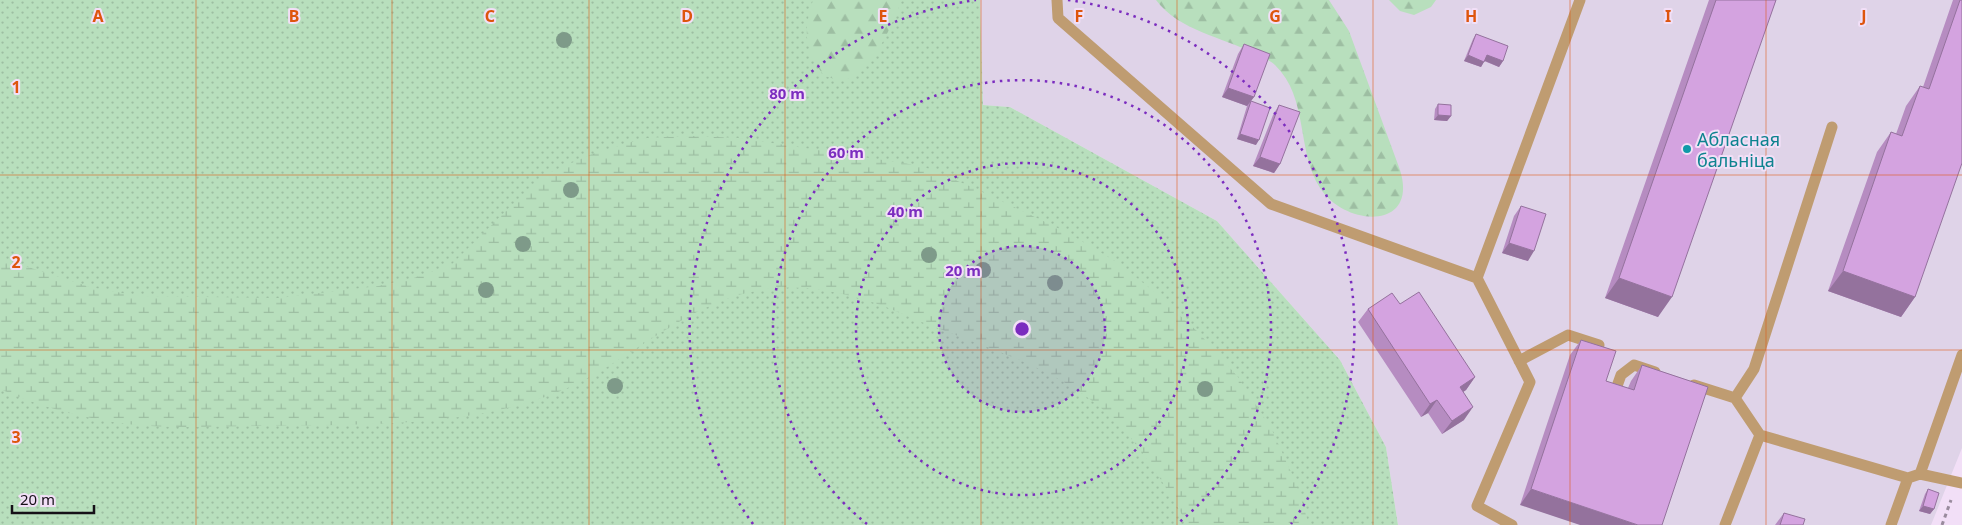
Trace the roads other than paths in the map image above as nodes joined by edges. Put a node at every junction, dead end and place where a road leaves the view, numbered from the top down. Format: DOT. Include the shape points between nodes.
graph roads {
  1 [pos="1058,0"];
  2 [pos="1580,0"];
  3 [pos="1832,127"];
  4 [pos="1477,278"];
  5 [pos="1599,344"];
  6 [pos="1962,355"];
  7 [pos="1519,361"];
  8 [pos="1616,389"];
  9 [pos="1735,398"];
  10 [pos="1760,436"];
  11 [pos="1914,476"];
  12 [pos="1962,483"];
  13 [pos="1512,525"];
  14 [pos="1725,525"];
  15 [pos="1891,525"];
  1 -- 4 [label="lane" via="1058,18 1271,204"];
  2 -- 4 [label="lane"];
  3 -- 9 [label="lane" via="1754,369"];
  4 -- 7 [label="lane"];
  5 -- 7 [label="lane" via="1568,335"];
  6 -- 11 [label="lane"];
  7 -- 13 [label="lane" via="1530,382 1477,506"];
  8 -- 9 [label="lane" via="1620,375 1634,365"];
  9 -- 10 [label="lane"];
  10 -- 11 [label="lane"];
  10 -- 14 [label="lane"];
  11 -- 12 [label="lane"];
  11 -- 15 [label="lane"];
}
